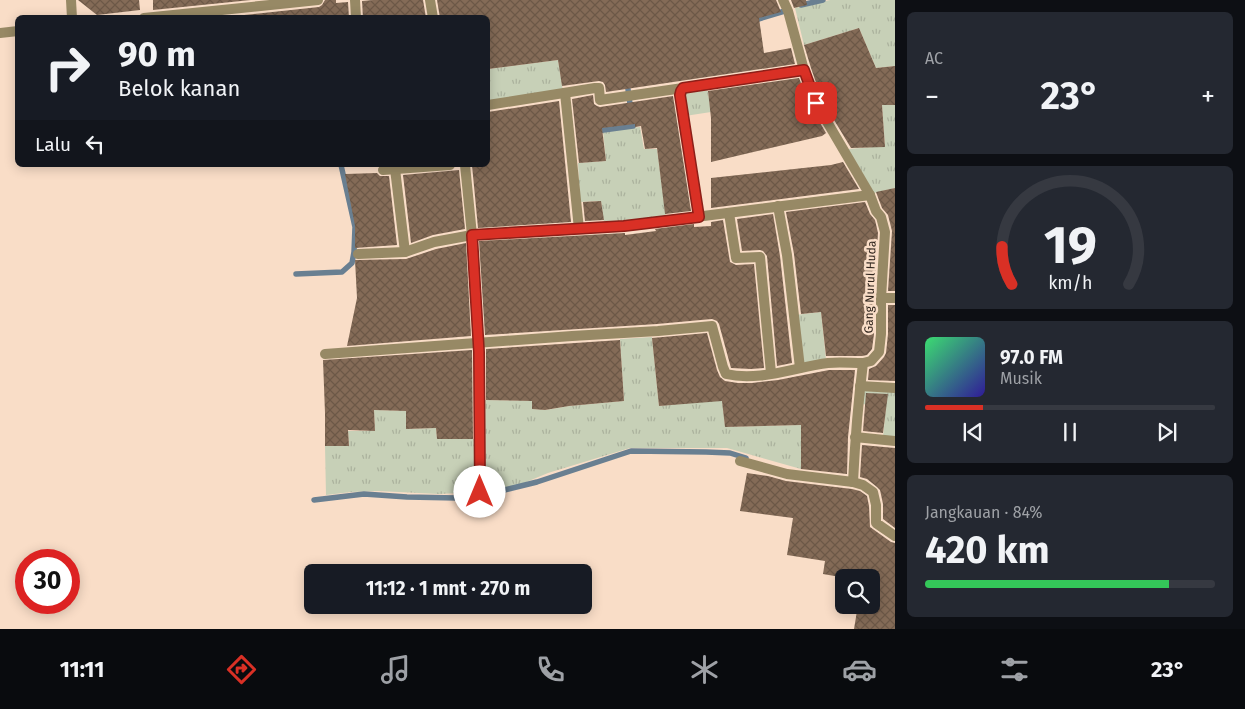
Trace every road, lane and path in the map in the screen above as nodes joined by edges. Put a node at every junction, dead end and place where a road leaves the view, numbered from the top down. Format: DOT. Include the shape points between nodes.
graph roads {
  1 [pos="71,0"];
  2 [pos="318,0"];
  3 [pos="355,0"];
  4 [pos="430,0"];
  5 [pos="783,0"];
  6 [pos="72,15"];
  7 [pos="173,15"];
  8 [pos="356,15"];
  9 [pos="432,15"];
  10 [pos="15,31"];
  11 [pos="0,33"];
  12 [pos="804,70"];
  13 [pos="683,88"];
  14 [pos="566,92"];
  15 [pos="490,105"];
  16 [pos="422,167"];
  17 [pos="466,167"];
  18 [pos="395,169"];
  19 [pos="383,170"];
  20 [pos="870,195"];
  21 [pos="778,206"];
  22 [pos="729,213"];
  23 [pos="699,217"];
  24 [pos="580,229"];
  25 [pos="472,235"];
  26 [pos="405,252"];
  27 [pos="358,254"];
  28 [pos="881,298"];
  29 [pos="895,298"];
  30 [pos="478,343"];
  31 [pos="325,354"];
  32 [pos="863,363"];
  33 [pos="800,368"];
  34 [pos="771,373"];
  35 [pos="860,386"];
  36 [pos="895,388"];
  37 [pos="856,437"];
  38 [pos="895,441"];
  39 [pos="740,461"];
  40 [pos="853,482"];
  41 [pos="480,492"];
  42 [pos="895,536"];
  1 -- 6 [label="street"];
  2 -- 7 [label="street"];
  3 -- 8 [label="street"];
  4 -- 9 [label="street"];
  5 -- 12 [label="street, Gang Nurul Huda"];
  10 -- 11 [label="street"];
  12 -- 13 [label="street"];
  12 -- 20 [label="street, Gang Nurul Huda" via="816,103"];
  13 -- 14 [label="street" via="600,100 599,88"];
  13 -- 23 [label="street" via="680,95"];
  14 -- 15 [label="street"];
  14 -- 24 [label="street"];
  16 -- 18 [label="street"];
  17 -- 25 [label="street"];
  18 -- 19 [label="street"];
  18 -- 26 [label="street"];
  20 -- 21 [label="street"];
  20 -- 28 [label="street, Gang Nurul Huda" via="885,232"];
  21 -- 22 [label="street"];
  21 -- 33 [label="street"];
  22 -- 23 [label="street"];
  22 -- 34 [label="street" via="736,258 760,257"];
  23 -- 24 [label="street"];
  24 -- 25 [label="street"];
  25 -- 26 [label="street" via="434,242"];
  25 -- 30 [label="street"];
  26 -- 27 [label="street"];
  28 -- 29 [label="street"];
  28 -- 32 [label="street, Gang Nurul Huda" via="879,352 871,361"];
  30 -- 31 [label="street"];
  30 -- 34 [label="street" via="712,326 726,374 744,377"];
  30 -- 41 [label="street"];
  32 -- 33 [label="street" via="829,363"];
  32 -- 35 [label="street"];
  33 -- 34 [label="street"];
  35 -- 36 [label="street"];
  35 -- 37 [label="street"];
  37 -- 38 [label="street"];
  37 -- 40 [label="street"];
  39 -- 40 [label="street" via="788,474"];
  40 -- 42 [label="street" via="873,492 876,523"];
}
